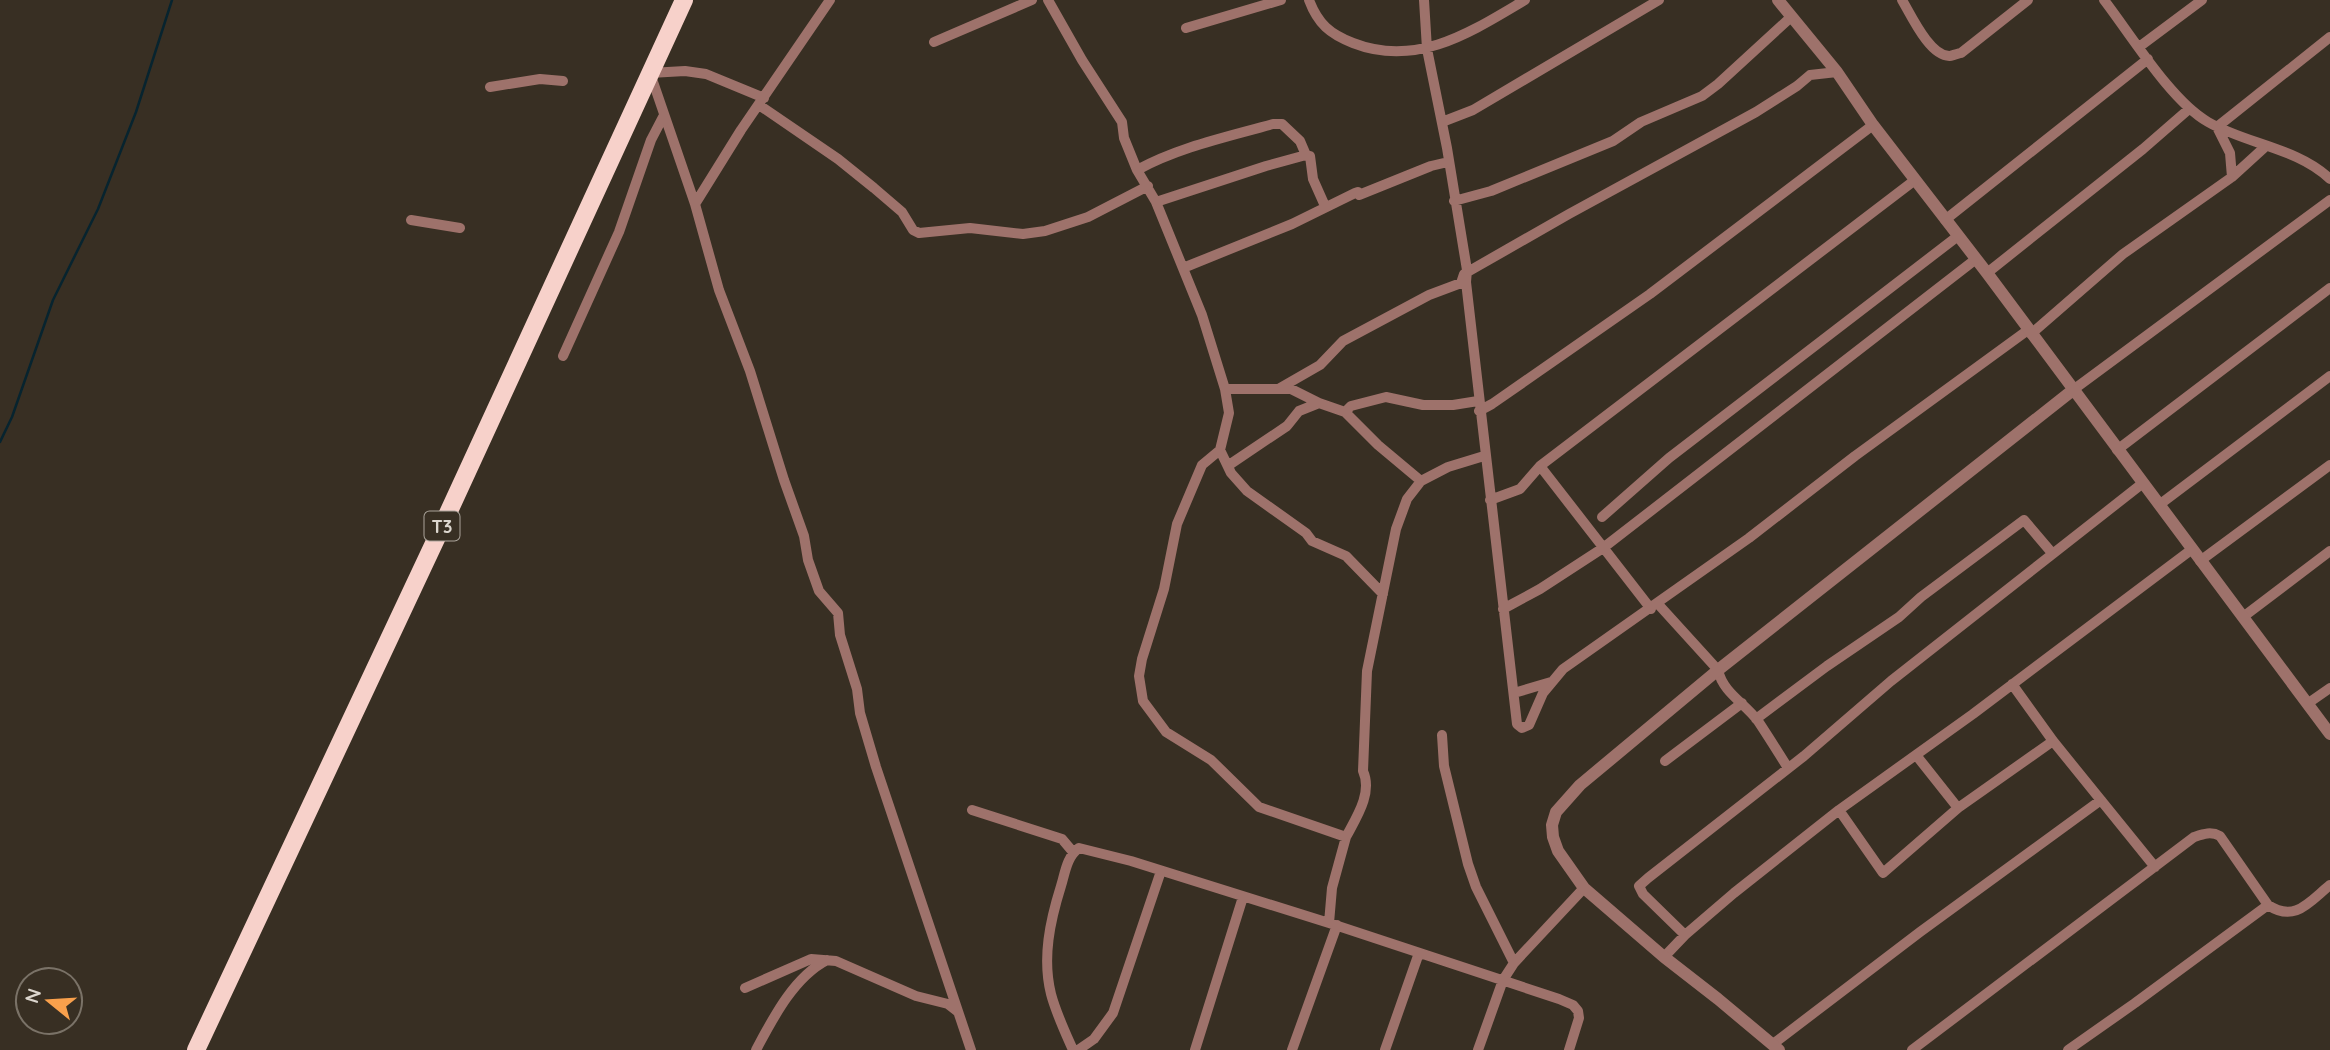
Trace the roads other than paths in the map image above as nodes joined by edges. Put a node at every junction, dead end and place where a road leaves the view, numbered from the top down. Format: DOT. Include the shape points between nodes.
graph roads {
  1 [pos="684,0"];
  2 [pos="830,0"];
  3 [pos="1032,0"];
  4 [pos="1048,0"];
  5 [pos="1281,0"];
  6 [pos="1309,0"];
  7 [pos="1424,0"];
  8 [pos="1525,0"];
  9 [pos="1659,0"];
  10 [pos="1778,0"];
  11 [pos="1902,0"];
  12 [pos="2028,0"];
  13 [pos="2104,0"];
  14 [pos="2202,0"];
  15 [pos="1791,17"];
  16 [pos="1186,28"];
  17 [pos="2330,37"];
  18 [pos="934,42"];
  19 [pos="2139,47"];
  20 [pos="1427,49"];
  21 [pos="2148,59"];
  22 [pos="1837,72"];
  23 [pos="650,73"];
  24 [pos="564,81"];
  25 [pos="490,87"];
  26 [pos="762,101"];
  27 [pos="2189,109"];
  28 [pos="663,117"];
  29 [pos="1442,122"];
  30 [pos="1873,125"];
  31 [pos="2217,127"];
  32 [pos="2266,146"];
  33 [pos="1306,155"];
  34 [pos="1448,162"];
  35 [pos="1137,170"];
  36 [pos="2329,175"];
  37 [pos="2232,177"];
  38 [pos="1915,180"];
  39 [pos="1148,186"];
  40 [pos="2330,200"];
  41 [pos="1454,201"];
  42 [pos="1156,202"];
  43 [pos="695,204"];
  44 [pos="1325,206"];
  45 [pos="411,220"];
  46 [pos="1945,220"];
  47 [pos="460,228"];
  48 [pos="1958,236"];
  49 [pos="1976,259"];
  50 [pos="1183,268"];
  51 [pos="1466,273"];
  52 [pos="1987,273"];
  53 [pos="2330,288"];
  54 [pos="2029,332"];
  55 [pos="563,356"];
  56 [pos="2330,376"];
  57 [pos="1280,388"];
  58 [pos="1225,389"];
  59 [pos="2073,390"];
  60 [pos="1319,403"];
  61 [pos="1479,406"];
  62 [pos="1345,412"];
  63 [pos="1220,450"];
  64 [pos="2118,450"];
  65 [pos="1484,456"];
  66 [pos="1229,465"];
  67 [pos="2330,465"];
  68 [pos="1540,466"];
  69 [pos="1421,481"];
  70 [pos="2143,483"];
  71 [pos="1490,500"];
  72 [pos="2159,505"];
  73 [pos="1602,517"];
  74 [pos="1603,548"];
  75 [pos="2192,550"];
  76 [pos="2330,551"];
  77 [pos="2052,553"];
  78 [pos="2200,561"];
  79 [pos="1383,594"];
  80 [pos="1654,606"];
  81 [pos="1503,609"];
  82 [pos="2243,617"];
  83 [pos="1718,670"];
  84 [pos="1551,682"];
  85 [pos="2012,684"];
  86 [pos="2330,688"];
  87 [pos="1514,693"];
  88 [pos="1742,703"];
  89 [pos="2307,704"];
  90 [pos="1756,719"];
  91 [pos="2330,734"];
  92 [pos="1442,735"];
  93 [pos="2053,741"];
  94 [pos="1916,755"];
  95 [pos="1665,761"];
  96 [pos="1788,768"];
  97 [pos="2101,800"];
  98 [pos="1958,808"];
  99 [pos="972,810"];
  100 [pos="1839,810"];
  101 [pos="1346,837"];
  102 [pos="1073,852"];
  103 [pos="2155,867"];
  104 [pos="1161,872"];
  105 [pos="2330,885"];
  106 [pos="1584,888"];
  107 [pos="1243,897"];
  108 [pos="2268,905"];
  109 [pos="1333,924"];
  110 [pos="1685,935"];
  111 [pos="1419,953"];
  112 [pos="1664,957"];
  113 [pos="827,960"];
  114 [pos="1514,963"];
  115 [pos="1503,980"];
  116 [pos="745,988"];
  117 [pos="957,1011"];
  118 [pos="1776,1047"];
  119 [pos="196,1050"];
  120 [pos="756,1050"];
  121 [pos="971,1050"];
  122 [pos="1073,1050"];
  123 [pos="1078,1050"];
  124 [pos="1195,1050"];
  125 [pos="1293,1050"];
  126 [pos="1385,1050"];
  127 [pos="1478,1050"];
  128 [pos="1569,1050"];
  129 [pos="1912,1050"];
  130 [pos="2068,1050"];
  1 -- 23 [label="highway, T3"];
  2 -- 26 [label="street"];
  3 -- 18 [label="street"];
  4 -- 35 [label="street" via="1122,122"];
  5 -- 16 [label="street"];
  6 -- 20 [label="street" via="1324,28 1338,37 1388,53"];
  7 -- 20 [label="street"];
  8 -- 20 [label="street" via="1447,43"];
  9 -- 29 [label="street" via="1473,110"];
  10 -- 15 [label="street"];
  11 -- 12 [label="street" via="1932,48 1950,57"];
  13 -- 19 [label="street"];
  14 -- 19 [label="street"];
  15 -- 22 [label="street"];
  15 -- 41 [label="street" via="1702,96 1641,122 1613,141 1491,191"];
  17 -- 31 [label="street"];
  19 -- 21 [label="street"];
  20 -- 29 [label="street"];
  21 -- 27 [label="street"];
  21 -- 46 [label="street"];
  22 -- 30 [label="street"];
  22 -- 51 [label="street" via="1810,75 1756,112"];
  23 -- 26 [label="street" via="706,74"];
  23 -- 28 [label="street"];
  23 -- 119 [label="highway, T3"];
  24 -- 25 [label="street" via="540,79"];
  26 -- 39 [label="street" via="874,188 919,233 970,228 1045,231 1088,217"];
  26 -- 43 [label="street"];
  27 -- 31 [label="street"];
  27 -- 52 [label="street"];
  28 -- 43 [label="street"];
  28 -- 55 [label="street" via="619,232"];
  29 -- 34 [label="street"];
  30 -- 38 [label="street"];
  30 -- 61 [label="street" via="1650,294 1493,404"];
  31 -- 32 [label="street"];
  31 -- 37 [label="street" via="2230,153"];
  32 -- 36 [label="street"];
  32 -- 37 [label="street"];
  33 -- 35 [label="street" via="1300,141 1282,124 1273,124 1167,155"];
  33 -- 42 [label="street"];
  33 -- 44 [label="street"];
  34 -- 41 [label="street"];
  34 -- 44 [label="street"];
  35 -- 39 [label="street"];
  37 -- 54 [label="street" via="2123,254"];
  38 -- 46 [label="street"];
  38 -- 68 [label="street"];
  39 -- 42 [label="street"];
  40 -- 59 [label="street"];
  41 -- 51 [label="street"];
  42 -- 50 [label="street"];
  43 -- 117 [label="street" via="808,560 819,591 838,613 876,767"];
  44 -- 50 [label="street"];
  45 -- 47 [label="street"];
  46 -- 48 [label="street"];
  48 -- 49 [label="street"];
  48 -- 73 [label="street" via="1669,458"];
  49 -- 52 [label="street"];
  49 -- 74 [label="street"];
  50 -- 58 [label="street" via="1209,332"];
  51 -- 57 [label="street" via="1461,283 1343,341 1320,365"];
  51 -- 61 [label="street"];
  52 -- 54 [label="street"];
  53 -- 64 [label="street"];
  54 -- 59 [label="street"];
  54 -- 80 [label="street"];
  56 -- 72 [label="street"];
  57 -- 58 [label="street"];
  57 -- 60 [label="street"];
  58 -- 63 [label="street" via="1228,413"];
  59 -- 64 [label="street"];
  59 -- 83 [label="street"];
  60 -- 62 [label="street"];
  60 -- 66 [label="street" via="1299,411 1287,426"];
  61 -- 62 [label="street" via="1423,405 1386,397 1350,406"];
  61 -- 65 [label="street"];
  62 -- 69 [label="street"];
  63 -- 66 [label="street"];
  63 -- 101 [label="street" via="1202,465 1181,509 1164,589 1142,659 1143,701 1166,732 1212,760 1259,807"];
  64 -- 70 [label="street"];
  65 -- 69 [label="street"];
  65 -- 71 [label="street"];
  66 -- 79 [label="street" via="1247,491 1312,541 1346,556"];
  67 -- 78 [label="street"];
  68 -- 71 [label="street" via="1520,489"];
  68 -- 74 [label="street"];
  69 -- 79 [label="street" via="1407,499 1396,529"];
  70 -- 72 [label="street"];
  70 -- 77 [label="street"];
  71 -- 81 [label="street"];
  72 -- 75 [label="street"];
  74 -- 80 [label="street"];
  74 -- 81 [label="street"];
  75 -- 78 [label="street"];
  75 -- 85 [label="street"];
  76 -- 82 [label="street"];
  77 -- 90 [label="street" via="2024,520"];
  77 -- 96 [label="street"];
  78 -- 82 [label="street"];
  79 -- 101 [label="street" via="1367,671 1363,771 1367,780 1355,824"];
  80 -- 83 [label="street"];
  80 -- 84 [label="street"];
  81 -- 87 [label="street"];
  82 -- 89 [label="street"];
  83 -- 88 [label="street" via="1727,691"];
  83 -- 106 [label="street" via="1580,785 1556,812 1553,837"];
  84 -- 87 [label="street"];
  84 -- 87 [label="street" via="1527,727 1517,724"];
  85 -- 93 [label="street"];
  85 -- 94 [label="street"];
  86 -- 89 [label="street"];
  88 -- 90 [label="street"];
  88 -- 95 [label="street"];
  89 -- 91 [label="street"];
  90 -- 96 [label="street"];
  92 -- 114 [label="street" via="1444,766 1468,864"];
  93 -- 97 [label="street"];
  93 -- 98 [label="street"];
  94 -- 98 [label="street"];
  94 -- 100 [label="street"];
  96 -- 110 [label="street" via="1639,887"];
  97 -- 103 [label="street"];
  97 -- 118 [label="street" via="1920,932"];
  98 -- 100 [label="street" via="1883,873"];
  99 -- 102 [label="street" via="1062,839"];
  100 -- 110 [label="street"];
  101 -- 109 [label="street" via="1332,888"];
  102 -- 104 [label="street" via="1087,849"];
  102 -- 122 [label="street" via="1056,900 1046,971"];
  103 -- 108 [label="street" via="2193,837 2215,833"];
  103 -- 129 [label="street"];
  104 -- 107 [label="street"];
  104 -- 123 [label="street" via="1113,1013 1094,1039"];
  105 -- 108 [label="street" via="2292,913"];
  106 -- 112 [label="street"];
  106 -- 114 [label="street"];
  107 -- 109 [label="street"];
  107 -- 124 [label="street"];
  108 -- 130 [label="street"];
  109 -- 111 [label="street"];
  109 -- 125 [label="street"];
  110 -- 112 [label="street"];
  111 -- 115 [label="street"];
  111 -- 126 [label="street"];
  112 -- 118 [label="street"];
  113 -- 116 [label="street" via="811,959"];
  113 -- 117 [label="street"];
  113 -- 120 [label="street" via="797,985"];
  114 -- 115 [label="street"];
  115 -- 127 [label="street"];
  115 -- 128 [label="street" via="1573,1005 1578,1018"];
  117 -- 121 [label="street"];
}
